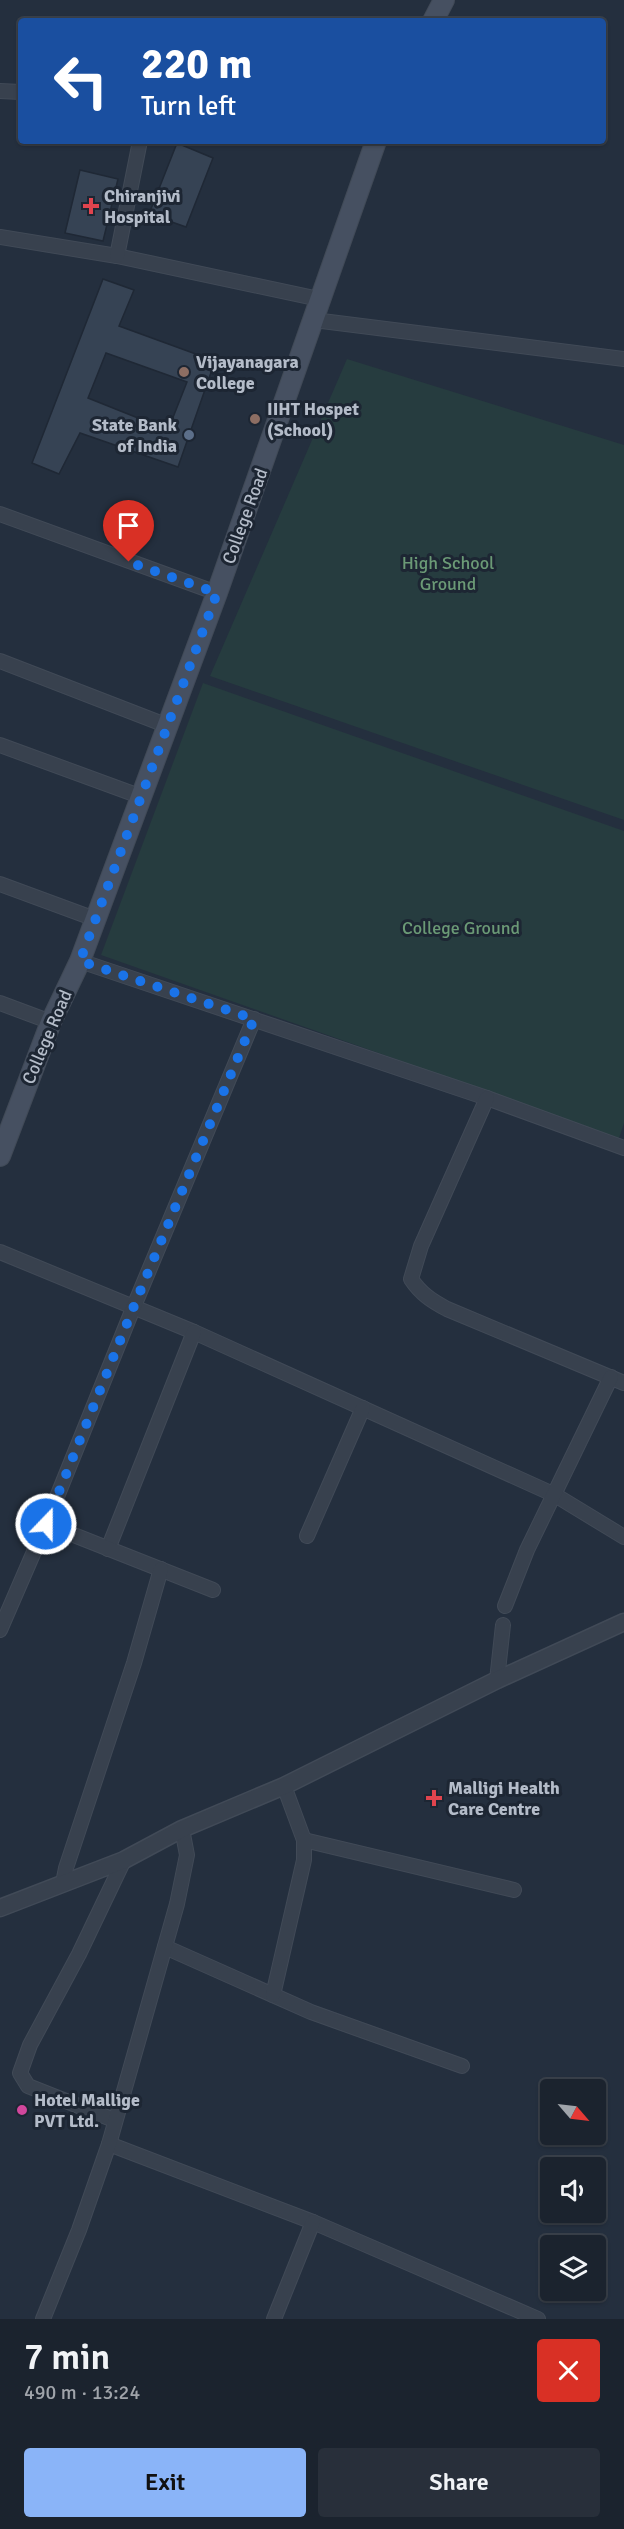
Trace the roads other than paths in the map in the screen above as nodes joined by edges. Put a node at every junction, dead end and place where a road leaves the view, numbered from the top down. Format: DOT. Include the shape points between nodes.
graph roads {
  1 [pos="444,0"];
  2 [pos="435,18"];
  3 [pos="0,91"];
  4 [pos="18,92"];
  5 [pos="139,144"];
  6 [pos="375,144"];
  7 [pos="0,237"];
  8 [pos="117,256"];
  9 [pos="319,299"];
  10 [pos="314,320"];
  11 [pos="624,359"];
  12 [pos="0,514"];
  13 [pos="217,593"];
  14 [pos="0,661"];
  15 [pos="168,726"];
  16 [pos="0,745"];
  17 [pos="142,796"];
  18 [pos="0,884"];
  19 [pos="95,919"];
  20 [pos="80,961"];
  21 [pos="0,1003"];
  22 [pos="254,1019"];
  23 [pos="51,1022"];
  24 [pos="487,1098"];
  25 [pos="624,1148"];
  26 [pos="0,1156"];
  27 [pos="0,1252"];
  28 [pos="134,1306"];
  29 [pos="194,1332"];
  30 [pos="618,1380"];
  31 [pos="363,1408"];
  32 [pos="555,1495"];
  33 [pos="46,1524"];
  34 [pos="307,1536"];
  35 [pos="624,1537"];
  36 [pos="108,1549"];
  37 [pos="161,1569"];
  38 [pos="213,1590"];
  39 [pos="505,1606"];
  40 [pos="624,1622"];
  41 [pos="502,1625"];
  42 [pos="0,1630"];
  43 [pos="497,1680"];
  44 [pos="284,1786"];
  45 [pos="182,1829"];
  46 [pos="304,1840"];
  47 [pos="124,1860"];
  48 [pos="63,1883"];
  49 [pos="514,1890"];
  50 [pos="0,1908"];
  51 [pos="165,1947"];
  52 [pos="273,1995"];
  53 [pos="462,2066"];
  54 [pos="114,2120"];
  55 [pos="109,2144"];
  56 [pos="313,2222"];
  57 [pos="503,2312"];
  58 [pos="43,2319"];
  59 [pos="274,2319"];
  60 [pos="538,2319"];
  1 -- 2 [label="main road"];
  3 -- 4 [label="street"];
  5 -- 8 [label="street"];
  6 -- 9 [label="main road, College Road"];
  7 -- 8 [label="street"];
  8 -- 9 [label="street"];
  9 -- 10 [label="main road, College Road"];
  10 -- 11 [label="street"];
  10 -- 13 [label="main road, College Road"];
  12 -- 13 [label="street"];
  13 -- 15 [label="main road, College Road"];
  14 -- 15 [label="street"];
  15 -- 17 [label="main road, College Road"];
  16 -- 17 [label="street"];
  17 -- 19 [label="main road, College Road"];
  18 -- 19 [label="street"];
  19 -- 20 [label="main road, College Road"];
  20 -- 22 [label="street"];
  20 -- 23 [label="main road, College Road"];
  21 -- 23 [label="street"];
  22 -- 24 [label="street"];
  22 -- 28 [label="street"];
  23 -- 26 [label="main road, College Road"];
  24 -- 25 [label="street"];
  24 -- 30 [label="street" via="421,1246 411,1279 432,1301 447,1309"];
  27 -- 28 [label="street"];
  28 -- 29 [label="street"];
  28 -- 33 [label="street"];
  29 -- 31 [label="street"];
  29 -- 36 [label="street"];
  30 -- 32 [label="street"];
  31 -- 32 [label="street"];
  31 -- 34 [label="street"];
  32 -- 35 [label="street"];
  32 -- 39 [label="street"];
  33 -- 36 [label="street"];
  33 -- 42 [label="street"];
  36 -- 37 [label="street"];
  37 -- 38 [label="street"];
  37 -- 48 [label="street"];
  40 -- 43 [label="street"];
  41 -- 43 [label="street"];
  43 -- 44 [label="street"];
  44 -- 45 [label="street"];
  44 -- 46 [label="street"];
  45 -- 47 [label="street"];
  45 -- 51 [label="street" via="187,1855"];
  46 -- 49 [label="street"];
  46 -- 52 [label="street" via="303,1871"];
  47 -- 48 [label="street"];
  47 -- 54 [label="street" via="30,2045 20,2073 28,2086"];
  48 -- 50 [label="street"];
  51 -- 52 [label="street"];
  51 -- 54 [label="street"];
  52 -- 53 [label="street"];
  54 -- 55 [label="street"];
  55 -- 56 [label="street"];
  55 -- 58 [label="street"];
  56 -- 57 [label="street"];
  56 -- 59 [label="street"];
  57 -- 60 [label="street"];
}
